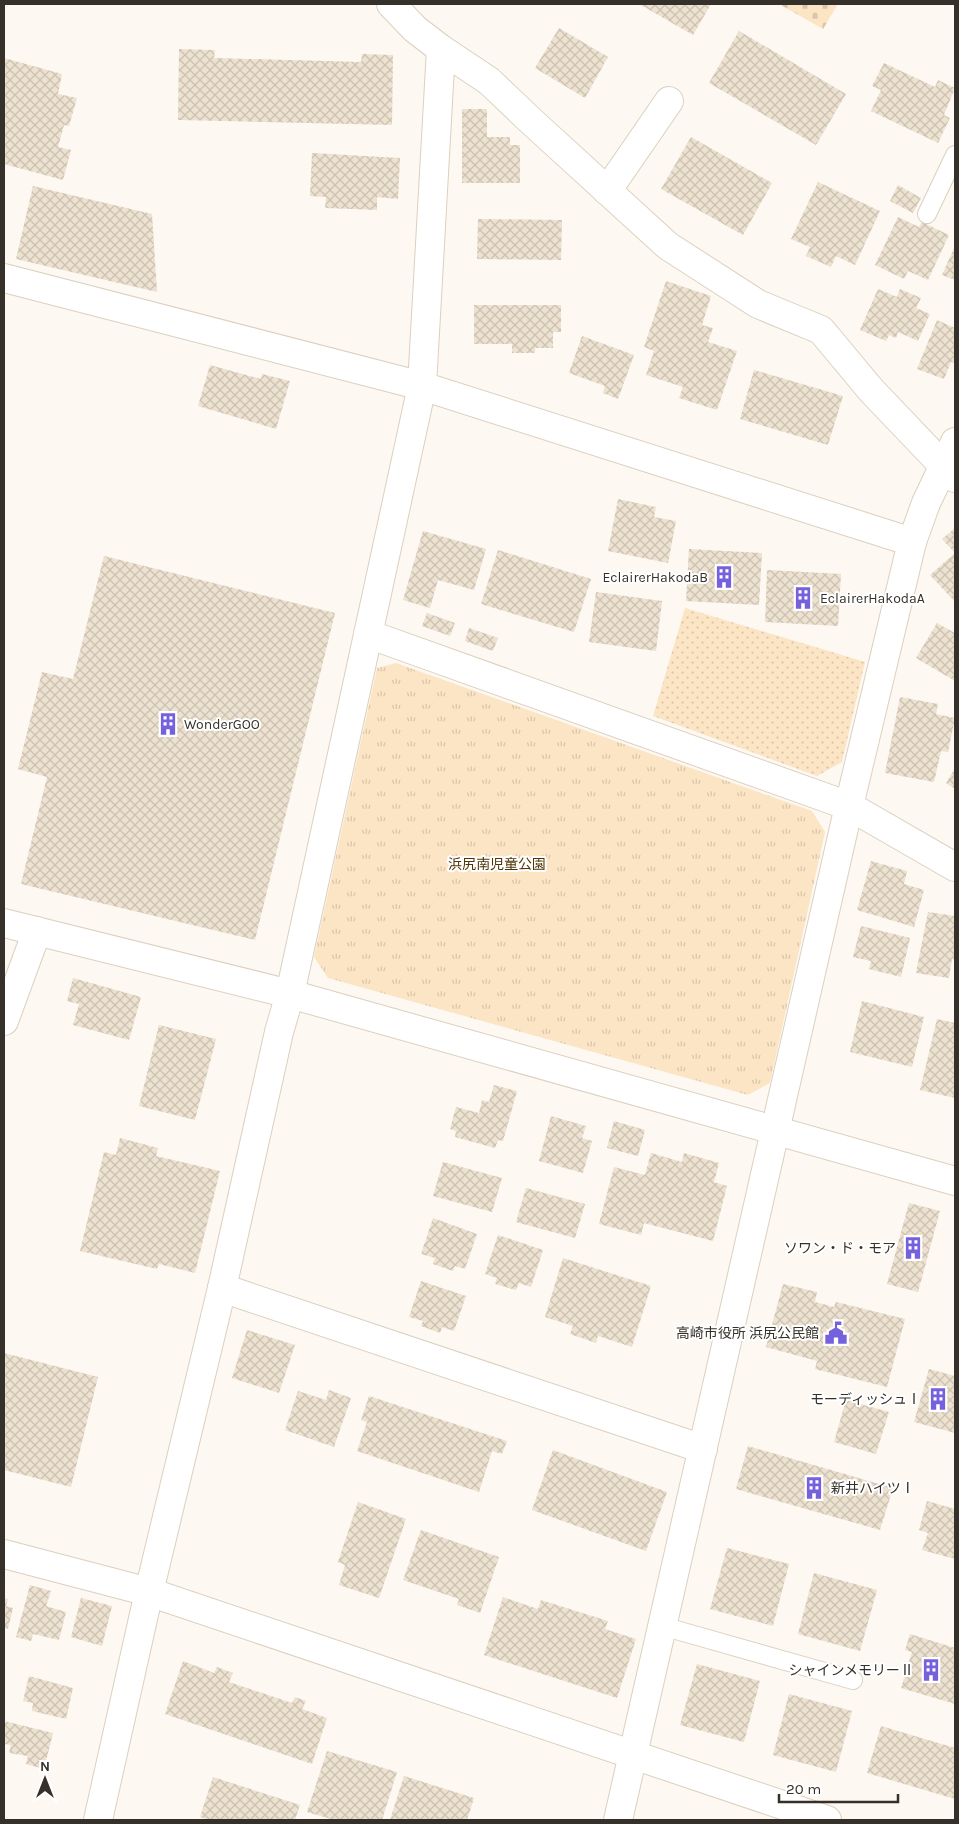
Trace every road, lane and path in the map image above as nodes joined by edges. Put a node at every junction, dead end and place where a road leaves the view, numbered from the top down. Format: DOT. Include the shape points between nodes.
graph roads {
  1 [pos="391,4"];
  2 [pos="441,49"];
  3 [pos="669,101"];
  4 [pos="955,155"];
  5 [pos="607,191"];
  6 [pos="927,214"];
  7 [pos="4,278"];
  8 [pos="422,386"];
  9 [pos="952,462"];
  10 [pos="912,542"];
  11 [pos="368,634"];
  12 [pos="848,806"];
  13 [pos="955,867"];
  14 [pos="4,922"];
  15 [pos="37,931"];
  16 [pos="290,994"];
  17 [pos="4,1022"];
  18 [pos="775,1131"];
  19 [pos="955,1180"];
  20 [pos="222,1288"];
  21 [pos="703,1449"];
  22 [pos="4,1554"];
  23 [pos="149,1592"];
  24 [pos="662,1626"];
  25 [pos="853,1680"];
  26 [pos="633,1755"];
  27 [pos="98,1820"];
  28 [pos="618,1820"];
  29 [pos="827,1820"];
  1 -- 2 [label="street" via="415,29"];
  2 -- 5 [label="street" via="489,81"];
  2 -- 8 [label="street"];
  3 -- 5 [label="street"];
  4 -- 6 [label="lane"];
  5 -- 9 [label="street" via="668,246 758,304 821,330 871,390"];
  7 -- 8 [label="street"];
  8 -- 10 [label="street"];
  8 -- 11 [label="street"];
  9 -- 10 [label="street" via="926,503"];
  10 -- 12 [label="street"];
  11 -- 12 [label="street"];
  11 -- 16 [label="street"];
  12 -- 13 [label="street"];
  12 -- 18 [label="street"];
  14 -- 15 [label="street"];
  15 -- 16 [label="street"];
  15 -- 17 [label="street"];
  16 -- 18 [label="street"];
  16 -- 20 [label="street"];
  18 -- 19 [label="street"];
  18 -- 21 [label="street"];
  20 -- 21 [label="street"];
  20 -- 23 [label="street"];
  21 -- 24 [label="street"];
  22 -- 23 [label="street"];
  23 -- 26 [label="street"];
  23 -- 27 [label="street"];
  24 -- 25 [label="lane"];
  24 -- 26 [label="street"];
  26 -- 28 [label="street"];
  26 -- 29 [label="street"];
}
